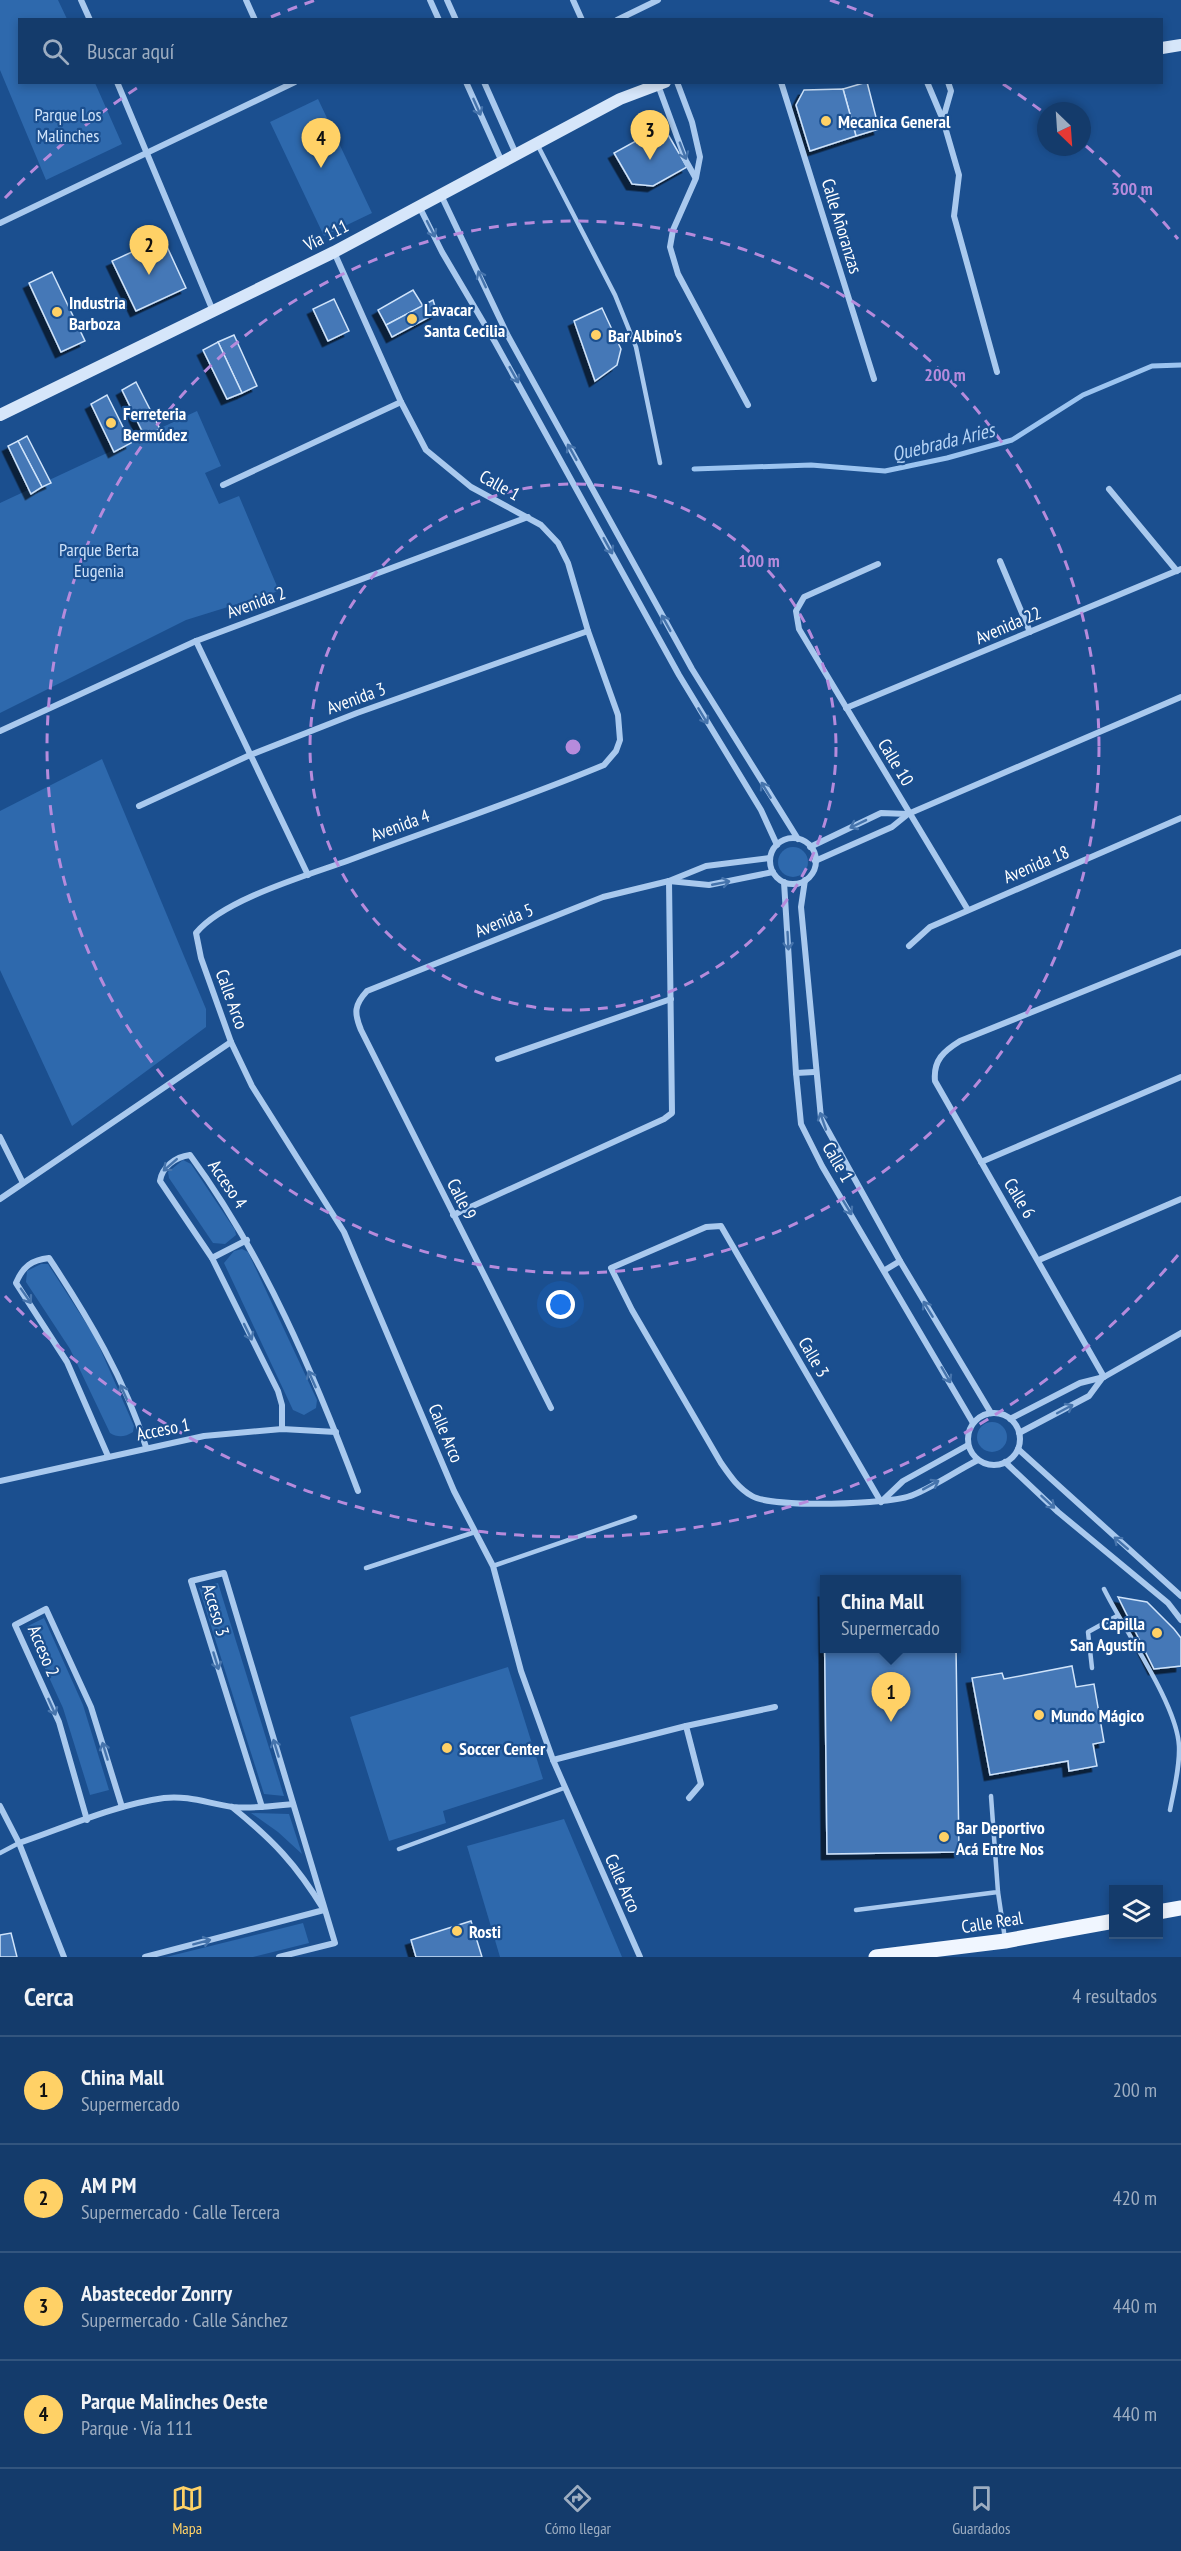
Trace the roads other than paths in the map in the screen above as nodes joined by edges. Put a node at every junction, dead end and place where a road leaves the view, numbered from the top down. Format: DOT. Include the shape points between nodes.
graph roads {
  1 [pos="81,0"];
  2 [pos="246,0"];
  3 [pos="430,0"];
  4 [pos="447,0"];
  5 [pos="573,0"];
  6 [pos="658,0"];
  7 [pos="89,18"];
  8 [pos="254,18"];
  9 [pos="438,18"];
  10 [pos="455,18"];
  11 [pos="581,18"];
  12 [pos="621,18"];
  13 [pos="1181,45"];
  14 [pos="1163,48"];
  15 [pos="118,84"];
  16 [pos="467,84"];
  17 [pos="485,84"];
  18 [pos="658,84"];
  19 [pos="661,84"];
  20 [pos="678,84"];
  21 [pos="782,84"];
  22 [pos="928,84"];
  23 [pos="949,84"];
  24 [pos="286,85"];
  25 [pos="943,120"];
  26 [pos="537,144"];
  27 [pos="148,152"];
  28 [pos="516,154"];
  29 [pos="502,162"];
  30 [pos="696,178"];
  31 [pos="440,194"];
  32 [pos="419,206"];
  33 [pos="0,223"];
  34 [pos="334,252"];
  35 [pos="213,311"];
  36 [pos="508,336"];
  37 [pos="495,342"];
  38 [pos="997,372"];
  39 [pos="874,379"];
  40 [pos="401,402"];
  41 [pos="748,405"];
  42 [pos="0,415"];
  43 [pos="660,463"];
  44 [pos="223,485"];
  45 [pos="1109,489"];
  46 [pos="597,498"];
  47 [pos="585,505"];
  48 [pos="529,517"];
  49 [pos="1000,561"];
  50 [pos="878,564"];
  51 [pos="1179,570"];
  52 [pos="588,631"];
  53 [pos="1030,632"];
  54 [pos="196,641"];
  55 [pos="692,669"];
  56 [pos="679,675"];
  57 [pos="1181,697"];
  58 [pos="846,708"];
  59 [pos="0,731"];
  60 [pos="616,751"];
  61 [pos="250,755"];
  62 [pos="139,806"];
  63 [pos="908,814"];
  64 [pos="1181,818"];
  65 [pos="798,839"];
  66 [pos="777,845"];
  67 [pos="810,847"];
  68 [pos="770,858"];
  69 [pos="816,861"];
  70 [pos="773,872"];
  71 [pos="308,875"];
  72 [pos="805,880"];
  73 [pos="669,881"];
  74 [pos="784,882"];
  75 [pos="968,910"];
  76 [pos="196,933"];
  77 [pos="909,946"];
  78 [pos="1181,952"];
  79 [pos="671,999"];
  80 [pos="357,1002"];
  81 [pos="231,1042"];
  82 [pos="498,1059"];
  83 [pos="814,1072"];
  84 [pos="796,1074"];
  85 [pos="1181,1077"];
  86 [pos="0,1137"];
  87 [pos="981,1162"];
  88 [pos="24,1183"];
  89 [pos="0,1199"];
  90 [pos="1181,1200"];
  91 [pos="453,1215"];
  92 [pos="247,1240"];
  93 [pos="212,1258"];
  94 [pos="1039,1260"];
  95 [pos="900,1262"];
  96 [pos="885,1270"];
  97 [pos="1181,1333"];
  98 [pos="1104,1377"];
  99 [pos="551,1408"];
  100 [pos="991,1413"];
  101 [pos="1010,1419"];
  102 [pos="973,1423"];
  103 [pos="282,1429"];
  104 [pos="336,1432"];
  105 [pos="1019,1433"];
  106 [pos="968,1445"];
  107 [pos="146,1447"];
  108 [pos="1018,1449"];
  109 [pos="108,1456"];
  110 [pos="978,1460"];
  111 [pos="1005,1462"];
  112 [pos="0,1481"];
  113 [pos="358,1491"];
  114 [pos="880,1502"];
  115 [pos="635,1517"];
  116 [pos="475,1532"];
  117 [pos="1135,1556"];
  118 [pos="493,1566"];
  119 [pos="1126,1568"];
  120 [pos="366,1569"];
  121 [pos="1104,1589"];
  122 [pos="1181,1596"];
  123 [pos="1117,1616"];
  124 [pos="1181,1620"];
  125 [pos="1092,1668"];
  126 [pos="775,1707"];
  127 [pos="686,1726"];
  128 [pos="553,1760"];
  129 [pos="564,1788"];
  130 [pos="991,1796"];
  131 [pos="689,1798"];
  132 [pos="292,1804"];
  133 [pos="0,1806"];
  134 [pos="122,1807"];
  135 [pos="232,1807"];
  136 [pos="262,1807"];
  137 [pos="1170,1810"];
  138 [pos="87,1820"];
  139 [pos="19,1843"];
  140 [pos="399,1850"];
  141 [pos="0,1853"];
  142 [pos="998,1892"];
  143 [pos="1181,1908"];
  144 [pos="324,1910"];
  145 [pos="856,1910"];
  146 [pos="1163,1911"];
  147 [pos="1109,1922"];
  148 [pos="1005,1941"];
  149 [pos="64,1957"];
  150 [pos="145,1957"];
  151 [pos="279,1957"];
  152 [pos="640,1957"];
  153 [pos="876,1957"];
  1 -- 7 [label="street"];
  2 -- 8 [label="street"];
  3 -- 9 [label="street"];
  4 -- 10 [label="street"];
  5 -- 11 [label="street"];
  6 -- 12 [label="street"];
  13 -- 14 [label="main road"];
  15 -- 27 [label="street"];
  16 -- 29 [label="street, one-way"];
  17 -- 28 [label="street"];
  18 -- 26 [label="main road, Vía 111" via="620,99"];
  19 -- 30 [label="street, one-way" via="686,161"];
  20 -- 30 [label="street" via="700,157"];
  21 -- 39 [label="street, Calle Añoranzas"];
  22 -- 25 [label="street"];
  23 -- 25 [label="street" via="951,91"];
  24 -- 27 [label="street"];
  25 -- 38 [label="street" via="959,175 954,216"];
  26 -- 28 [label="main road, Vía 111"];
  26 -- 43 [label="lane" via="615,295 636,347"];
  27 -- 33 [label="street"];
  27 -- 35 [label="street"];
  28 -- 29 [label="main road, Vía 111"];
  29 -- 31 [label="main road, Vía 111"];
  30 -- 41 [label="street" via="673,230 670,247 678,274"];
  31 -- 32 [label="main road, Vía 111"];
  36 -- 31 [label="street, one-way"];
  32 -- 34 [label="main road, Vía 111"];
  32 -- 37 [label="street, one-way"];
  34 -- 35 [label="main road, Vía 111"];
  34 -- 40 [label="street, Calle 1"];
  35 -- 42 [label="main road, Vía 111"];
  36 -- 37 [label="street"];
  46 -- 36 [label="street, one-way"];
  37 -- 47 [label="street, one-way"];
  40 -- 44 [label="street"];
  40 -- 48 [label="street, Calle 1" via="426,450 471,487"];
  45 -- 51 [label="street"];
  46 -- 47 [label="street"];
  55 -- 46 [label="street, one-way"];
  47 -- 56 [label="street, one-way"];
  48 -- 52 [label="street, Calle 1" via="558,543 568,563"];
  48 -- 54 [label="street, Avenida 2"];
  49 -- 53 [label="street"];
  50 -- 58 [label="street, Calle 10" via="804,597 796,611 799,629"];
  51 -- 53 [label="street, Avenida 22"];
  52 -- 60 [label="street, Calle 1" via="618,715 620,740"];
  52 -- 61 [label="street, Avenida 3"];
  53 -- 58 [label="street, Avenida 22"];
  54 -- 59 [label="street, Avenida 2"];
  54 -- 61 [label="street"];
  55 -- 56 [label="street"];
  65 -- 55 [label="street, one-way"];
  56 -- 66 [label="street, one-way" via="761,810"];
  57 -- 63 [label="street"];
  58 -- 63 [label="street, Calle 10"];
  60 -- 71 [label="street, Avenida 4" via="604,765 582,774"];
  61 -- 62 [label="street, Avenida 3"];
  61 -- 71 [label="street"];
  63 -- 67 [label="street, one-way" via="881,813"];
  63 -- 69 [label="street" via="892,827"];
  63 -- 75 [label="street, Calle 10"];
  64 -- 75 [label="street, Avenida 18"];
  65 -- 66 [label="street"];
  65 -- 67 [label="street"];
  66 -- 68 [label="street"];
  67 -- 69 [label="street"];
  68 -- 70 [label="street"];
  68 -- 73 [label="street" via="706,866"];
  69 -- 72 [label="street"];
  73 -- 70 [label="street, one-way" via="709,885"];
  70 -- 74 [label="street"];
  71 -- 76 [label="street, Avenida 4" via="231,907 206,921"];
  72 -- 74 [label="street"];
  72 -- 83 [label="street, Calle 1" via="801,908"];
  73 -- 79 [label="street"];
  73 -- 80 [label="street, Avenida 5" via="603,897 367,991"];
  74 -- 84 [label="street, Calle 1, one-way"];
  75 -- 77 [label="street, Avenida 18" via="930,927"];
  76 -- 81 [label="street, Calle Arco"];
  78 -- 87 [label="street, Calle 6" via="945,1050 934,1069 935,1080"];
  79 -- 82 [label="street"];
  79 -- 91 [label="street" via="672,1113"];
  80 -- 91 [label="street, Calle 9" via="355,1016 361,1030"];
  81 -- 88 [label="street"];
  81 -- 116 [label="street, Calle Arco" via="252,1086 344,1232"];
  83 -- 84 [label="street"];
  95 -- 83 [label="street, Calle 1, one-way" via="821,1118"];
  84 -- 96 [label="street, Calle 1, one-way" via="801,1124"];
  85 -- 87 [label="street"];
  86 -- 88 [label="street"];
  87 -- 94 [label="street, Calle 6"];
  88 -- 89 [label="street"];
  90 -- 94 [label="street"];
  91 -- 99 [label="street, Calle 9"];
  92 -- 93 [label="street"];
  92 -- 93 [label="street, Acceso 4, one-way" via="190,1155 182,1156 167,1166 160,1181"];
  104 -- 92 [label="street, Acceso 4, one-way"];
  93 -- 103 [label="street, Acceso 4, one-way" via="278,1391"];
  94 -- 98 [label="street, Calle 6"];
  95 -- 96 [label="street"];
  100 -- 95 [label="street, Calle 1, one-way"];
  96 -- 102 [label="street, Calle 1, one-way"];
  97 -- 98 [label="street"];
  98 -- 101 [label="street" via="1080,1383"];
  105 -- 98 [label="street, one-way" via="1089,1396"];
  100 -- 101 [label="street"];
  100 -- 102 [label="street"];
  101 -- 105 [label="street"];
  102 -- 106 [label="street"];
  103 -- 104 [label="street, Acceso 1"];
  103 -- 107 [label="street, Acceso 1" via="204,1436"];
  104 -- 113 [label="street, Acceso 4"];
  105 -- 108 [label="street"];
  106 -- 110 [label="street"];
  106 -- 114 [label="street" via="903,1481"];
  107 -- 109 [label="street, Acceso 1"];
  107 -- 109 [label="street, one-way" via="97,1333 49,1258 36,1260 21,1269 16,1283 67,1362"];
  108 -- 111 [label="street"];
  117 -- 108 [label="street, one-way"];
  109 -- 112 [label="street, Acceso 1"];
  110 -- 111 [label="street" via="990,1465"];
  114 -- 110 [label="street, one-way" via="912,1496"];
  111 -- 119 [label="street, one-way"];
  114 -- 114 [label="street, Calle 3" via="722,1226 706,1227 611,1268 737,1485 754,1498 782,1502"];
  115 -- 118 [label="lane"];
  116 -- 118 [label="street, Calle Arco"];
  116 -- 120 [label="lane"];
  117 -- 119 [label="street"];
  117 -- 122 [label="street"];
  118 -- 128 [label="street, Calle Arco" via="521,1671"];
  119 -- 124 [label="street" via="1168,1603"];
  121 -- 123 [label="lane"];
  123 -- 125 [label="lane" via="1088,1632"];
  123 -- 137 [label="lane" via="1175,1725 1178,1767"];
  126 -- 127 [label="street"];
  127 -- 128 [label="street"];
  127 -- 131 [label="street" via="701,1784"];
  128 -- 129 [label="street, Calle Arco"];
  129 -- 140 [label="lane"];
  129 -- 152 [label="street, Calle Arco"];
  130 -- 142 [label="lane"];
  132 -- 136 [label="street"];
  132 -- 136 [label="street, Acceso 3, one-way" via="224,1573 191,1581"];
  132 -- 144 [label="street"];
  133 -- 139 [label="street"];
  134 -- 135 [label="street" via="166,1798"];
  134 -- 138 [label="street"];
  134 -- 138 [label="street, Acceso 2, one-way" via="91,1707 46,1609 15,1625 59,1722"];
  135 -- 136 [label="street"];
  135 -- 144 [label="street" via="272,1840 301,1872"];
  138 -- 139 [label="street"];
  139 -- 141 [label="lane"];
  139 -- 149 [label="street"];
  142 -- 145 [label="lane"];
  142 -- 148 [label="lane"];
  143 -- 146 [label="main road"];
  150 -- 144 [label="street, one-way"];
  144 -- 151 [label="street" via="335,1943"];
  147 -- 148 [label="main road, Calle Real"];
  148 -- 153 [label="main road, Calle Real"];
}
